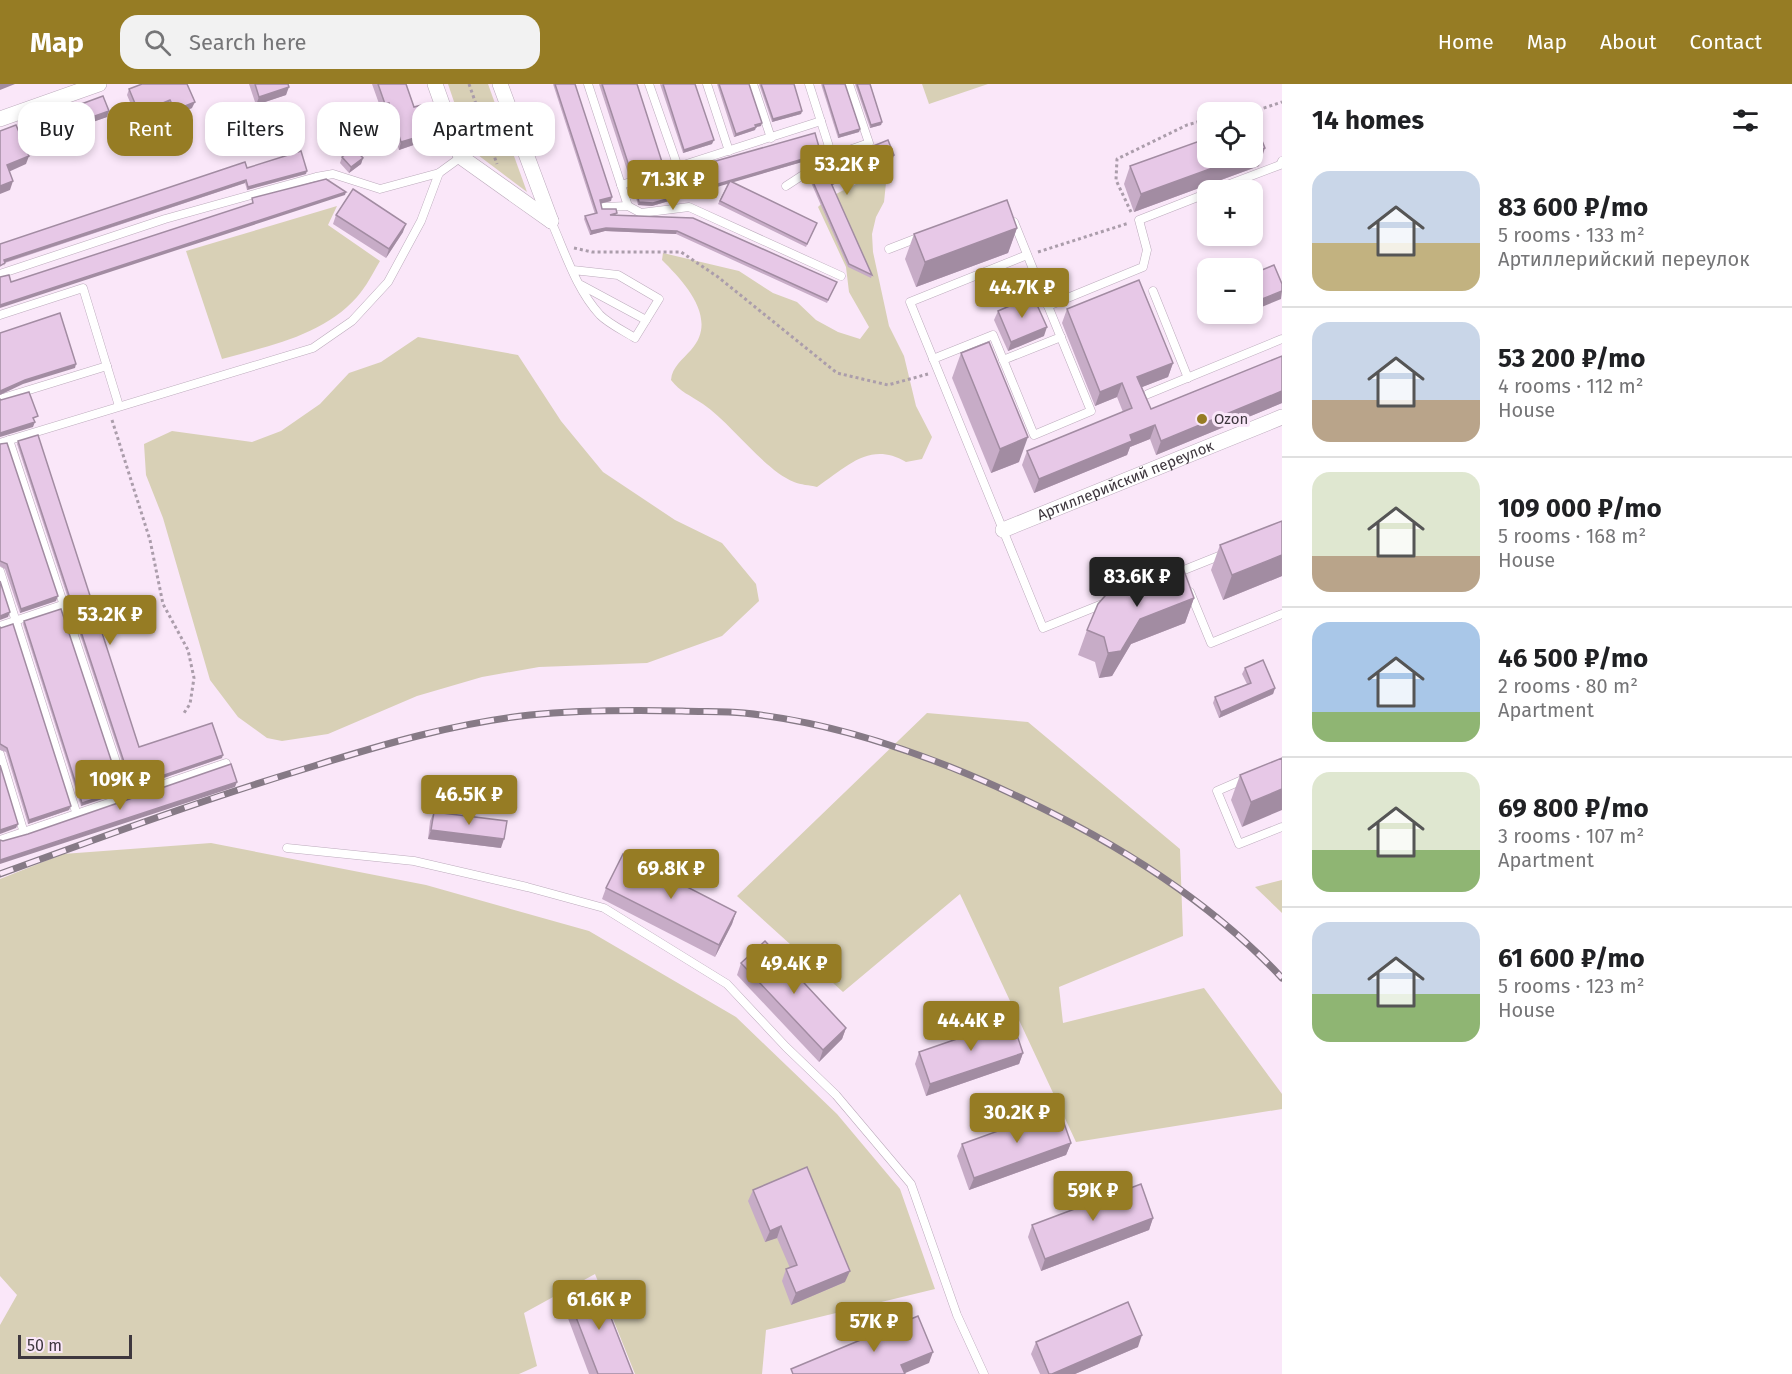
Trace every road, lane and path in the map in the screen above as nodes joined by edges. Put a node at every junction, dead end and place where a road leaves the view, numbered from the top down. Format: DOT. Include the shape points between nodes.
graph roads {
  1 [pos="99,84"];
  2 [pos="435,84"];
  3 [pos="469,84"];
  4 [pos="500,84"];
  5 [pos="588,84"];
  6 [pos="649,84"];
  7 [pos="707,84"];
  8 [pos="753,84"];
  9 [pos="810,84"];
  10 [pos="849,84"];
  11 [pos="1282,102"];
  12 [pos="1263,108"];
  13 [pos="0,119"];
  14 [pos="821,121"];
  15 [pos="1197,122"];
  16 [pos="771,138"];
  17 [pos="729,151"];
  18 [pos="832,156"];
  19 [pos="461,157"];
  20 [pos="1282,161"];
  21 [pos="498,166"];
  22 [pos="678,167"];
  23 [pos="439,173"];
  24 [pos="1240,180"];
  25 [pos="621,185"];
  26 [pos="786,186"];
  27 [pos="1197,197"];
  28 [pos="604,207"];
  29 [pos="628,207"];
  30 [pos="1010,212"];
  31 [pos="1139,220"];
  32 [pos="551,221"];
  33 [pos="932,232"];
  34 [pos="561,244"];
  35 [pos="889,249"];
  36 [pos="1027,255"];
  37 [pos="573,270"];
  38 [pos="0,274"];
  39 [pos="842,276"];
  40 [pos="579,284"];
  41 [pos="1153,291"];
  42 [pos="1048,306"];
  43 [pos="0,315"];
  44 [pos="646,320"];
  45 [pos="1061,337"];
  46 [pos="1282,339"];
  47 [pos="933,359"];
  48 [pos="1003,360"];
  49 [pos="107,366"];
  50 [pos="938,371"];
  51 [pos="1188,378"];
  52 [pos="1148,394"];
  53 [pos="0,399"];
  54 [pos="119,406"];
  55 [pos="109,410"];
  56 [pos="1282,417"];
  57 [pos="9,440"];
  58 [pos="0,443"];
  59 [pos="1003,530"];
  60 [pos="1232,551"];
  61 [pos="0,571"];
  62 [pos="1182,571"];
  63 [pos="1161,580"];
  64 [pos="1118,597"];
  65 [pos="62,605"];
  66 [pos="1282,614"];
  67 [pos="18,620"];
  68 [pos="0,626"];
  69 [pos="184,713"];
  70 [pos="0,754"];
  71 [pos="226,763"];
  72 [pos="1260,773"];
  73 [pos="129,798"];
  74 [pos="77,814"];
  75 [pos="1282,827"];
  76 [pos="24,833"];
  77 [pos="0,840"];
  78 [pos="287,848"];
  79 [pos="984,1374"];
  1 -- 13 [label="street"];
  2 -- 19 [label="street"];
  3 -- 21 [label="path"];
  4 -- 32 [label="street"];
  5 -- 25 [label="lane"];
  6 -- 22 [label="lane"];
  7 -- 17 [label="lane"];
  8 -- 16 [label="lane"];
  9 -- 14 [label="lane"];
  10 -- 18 [label="lane" via="869,143"];
  11 -- 12 [label="path"];
  14 -- 16 [label="lane"];
  14 -- 18 [label="lane"];
  15 -- 31 [label="path" via="1118,159 1116,180"];
  16 -- 17 [label="lane"];
  17 -- 22 [label="lane"];
  18 -- 26 [label="lane"];
  19 -- 23 [label="lane"];
  19 -- 32 [label="street"];
  20 -- 24 [label="lane"];
  22 -- 25 [label="lane"];
  23 -- 38 [label="lane" via="380,189 333,174 316,177 165,219"];
  23 -- 54 [label="lane" via="421,221 388,282 352,321 313,348"];
  25 -- 29 [label="lane"];
  27 -- 31 [label="lane"];
  28 -- 29 [label="lane"];
  29 -- 39 [label="lane" via="641,213 689,207"];
  30 -- 36 [label="lane"];
  31 -- 36 [label="path"];
  31 -- 42 [label="lane" via="1147,250 1143,267"];
  32 -- 34 [label="lane"];
  33 -- 35 [label="lane"];
  34 -- 37 [label="lane"];
  34 -- 50 [label="path" via="592,252 681,252 837,373 888,385"];
  36 -- 42 [label="lane"];
  36 -- 47 [label="lane" via="910,302"];
  37 -- 40 [label="lane"];
  37 -- 44 [label="lane" via="618,275 659,299"];
  40 -- 44 [label="lane"];
  40 -- 44 [label="lane" via="601,316 634,338"];
  41 -- 51 [label="lane"];
  42 -- 45 [label="lane"];
  43 -- 49 [label="lane" via="83,288"];
  45 -- 48 [label="lane"];
  45 -- 48 [label="lane" via="1091,411 1034,435"];
  46 -- 51 [label="lane"];
  47 -- 48 [label="lane" via="993,335"];
  47 -- 50 [label="lane"];
  49 -- 53 [label="lane"];
  49 -- 54 [label="lane"];
  50 -- 59 [label="lane"];
  51 -- 52 [label="lane"];
  54 -- 55 [label="lane"];
  55 -- 57 [label="lane"];
  55 -- 69 [label="path" via="150,540 163,604 188,650 194,678 190,704"];
  56 -- 59 [label="street, Артиллерийский переулок"];
  57 -- 58 [label="lane"];
  57 -- 65 [label="lane"];
  59 -- 64 [label="lane" via="1043,628"];
  60 -- 62 [label="lane"];
  61 -- 67 [label="lane"];
  62 -- 63 [label="lane"];
  62 -- 66 [label="lane" via="1211,643"];
  65 -- 67 [label="lane"];
  65 -- 73 [label="lane"];
  67 -- 68 [label="lane"];
  67 -- 74 [label="lane"];
  70 -- 76 [label="lane"];
  71 -- 73 [label="lane"];
  72 -- 75 [label="lane" via="1217,790 1239,844"];
  73 -- 74 [label="lane"];
  74 -- 76 [label="lane"];
  76 -- 77 [label="lane"];
  78 -- 79 [label="lane" via="414,861 604,908 727,984 836,1095 911,1184 957,1315"];
}
